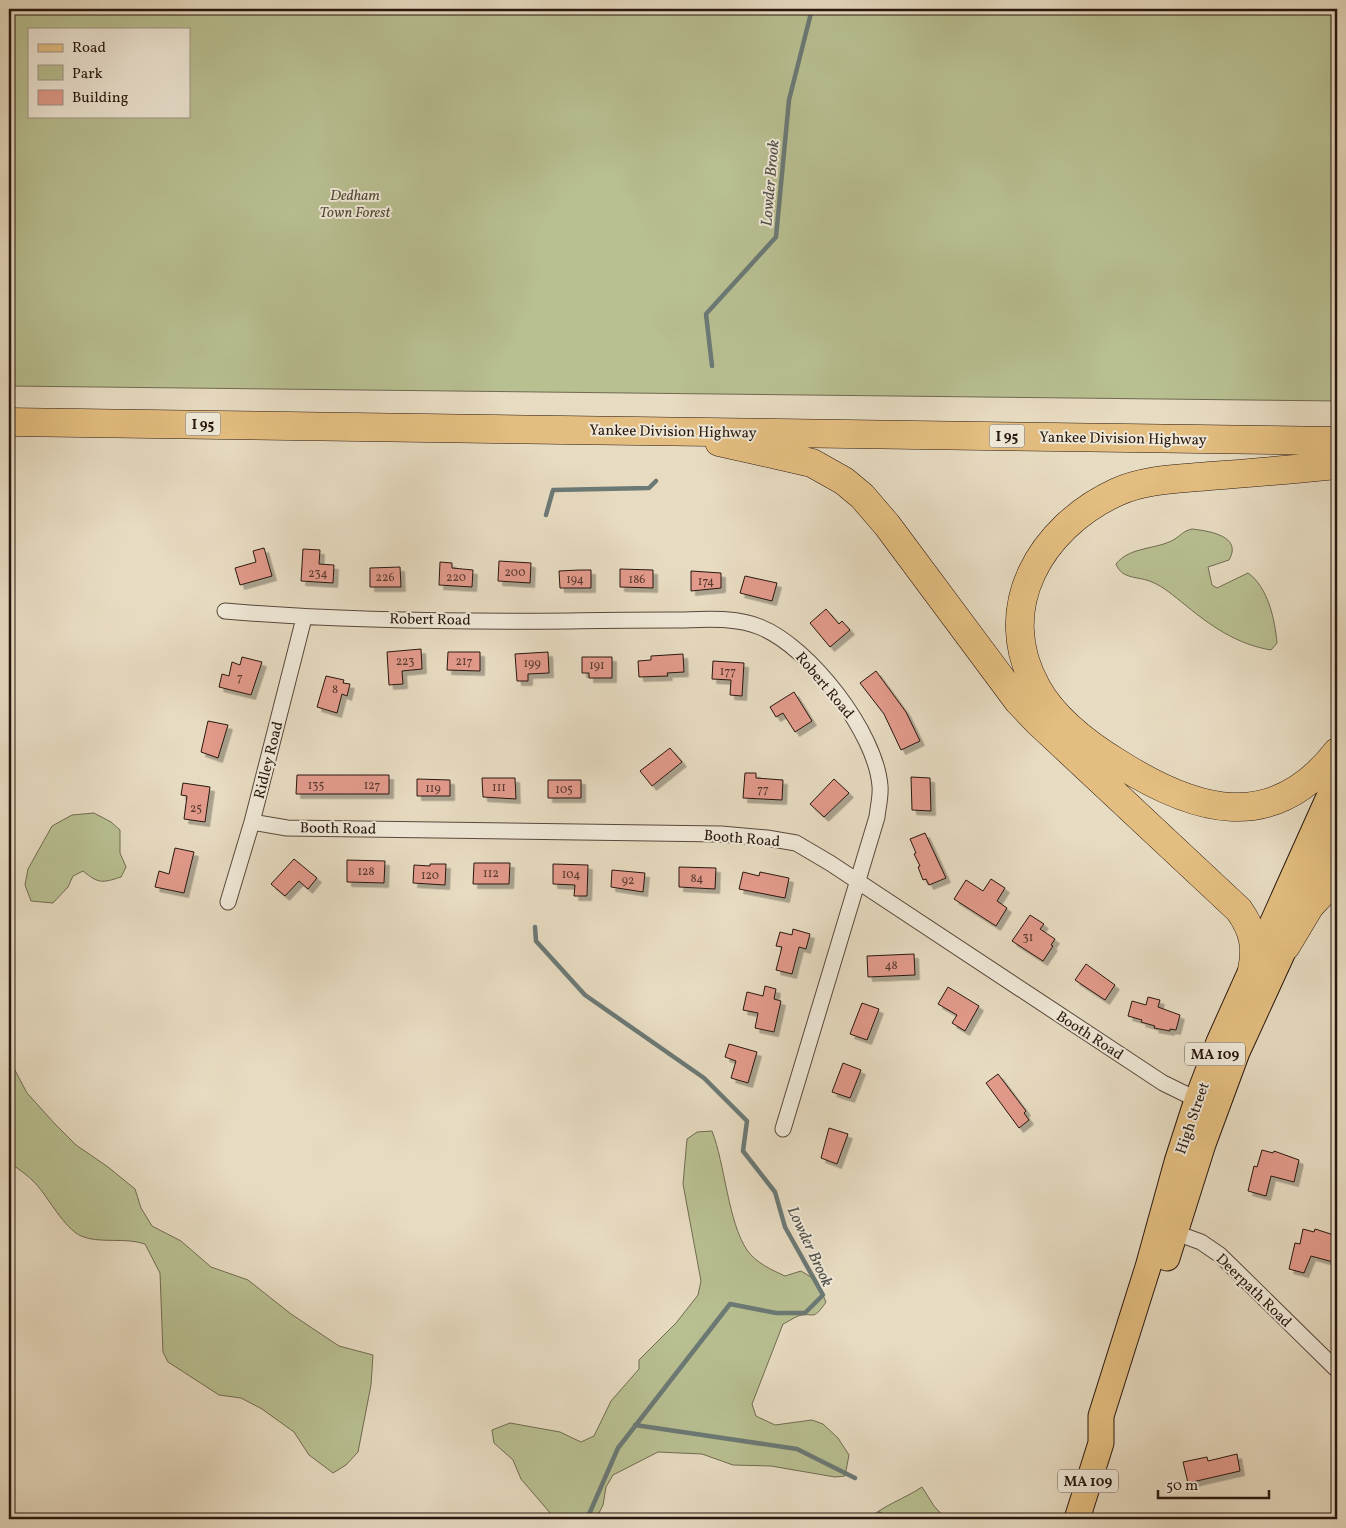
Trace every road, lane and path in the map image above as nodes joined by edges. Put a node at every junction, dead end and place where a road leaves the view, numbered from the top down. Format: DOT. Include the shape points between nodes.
graph roads {
  1 [pos="9,422"];
  2 [pos="676,431"];
  3 [pos="1337,441"];
  4 [pos="1337,465"];
  5 [pos="225,611"];
  6 [pos="304,618"];
  7 [pos="1337,752"];
  8 [pos="1337,779"];
  9 [pos="252,822"];
  10 [pos="1337,834"];
  11 [pos="1337,877"];
  12 [pos="857,881"];
  13 [pos="228,902"];
  14 [pos="1286,946"];
  15 [pos="1252,970"];
  16 [pos="1206,1104"];
  17 [pos="783,1130"];
  18 [pos="1168,1230"];
  19 [pos="1337,1370"];
  20 [pos="1077,1519"];
  1 -- 2 [label="highway, Yankee Division Highway / I 95"];
  2 -- 3 [label="highway, Yankee Division Highway / I 95"];
  2 -- 15 [label="highway" via="812,463 862,496 1018,701 1239,910 1249,925 1254,942"];
  4 -- 7 [label="highway" via="1158,481 1118,492 1075,518 1056,534 1041,554 1025,588 1020,622 1021,643 1028,668 1037,688 1058,716 1102,753 1185,799 1222,807 1275,800 1309,782"];
  5 -- 6 [label="street, Robert Road"];
  6 -- 9 [label="street, Ridley Road"];
  6 -- 12 [label="street, Robert Road" via="725,619 760,627 787,641 816,668 852,713 874,758 880,787 877,817"];
  8 -- 15 [label="main road, High Street / MA 109"];
  9 -- 12 [label="street, Booth Road" via="287,828 712,834 767,838 796,843"];
  9 -- 13 [label="street, Ridley Road"];
  10 -- 14 [label="main road, High Street / MA 109"];
  11 -- 14 [label="highway" via="1310,906"];
  12 -- 16 [label="street, Booth Road" via="1163,1084"];
  12 -- 17 [label="street, Robert Road"];
  14 -- 16 [label="main road, High Street / MA 109" via="1237,1052"];
  15 -- 16 [label="main road, High Street / MA 109"];
  16 -- 18 [label="main road, High Street / MA 109"];
  18 -- 19 [label="street, Deerpath Road" via="1200,1242 1220,1255"];
  18 -- 20 [label="main road, High Street / MA 109" via="1117,1421 1101,1443"];
}
